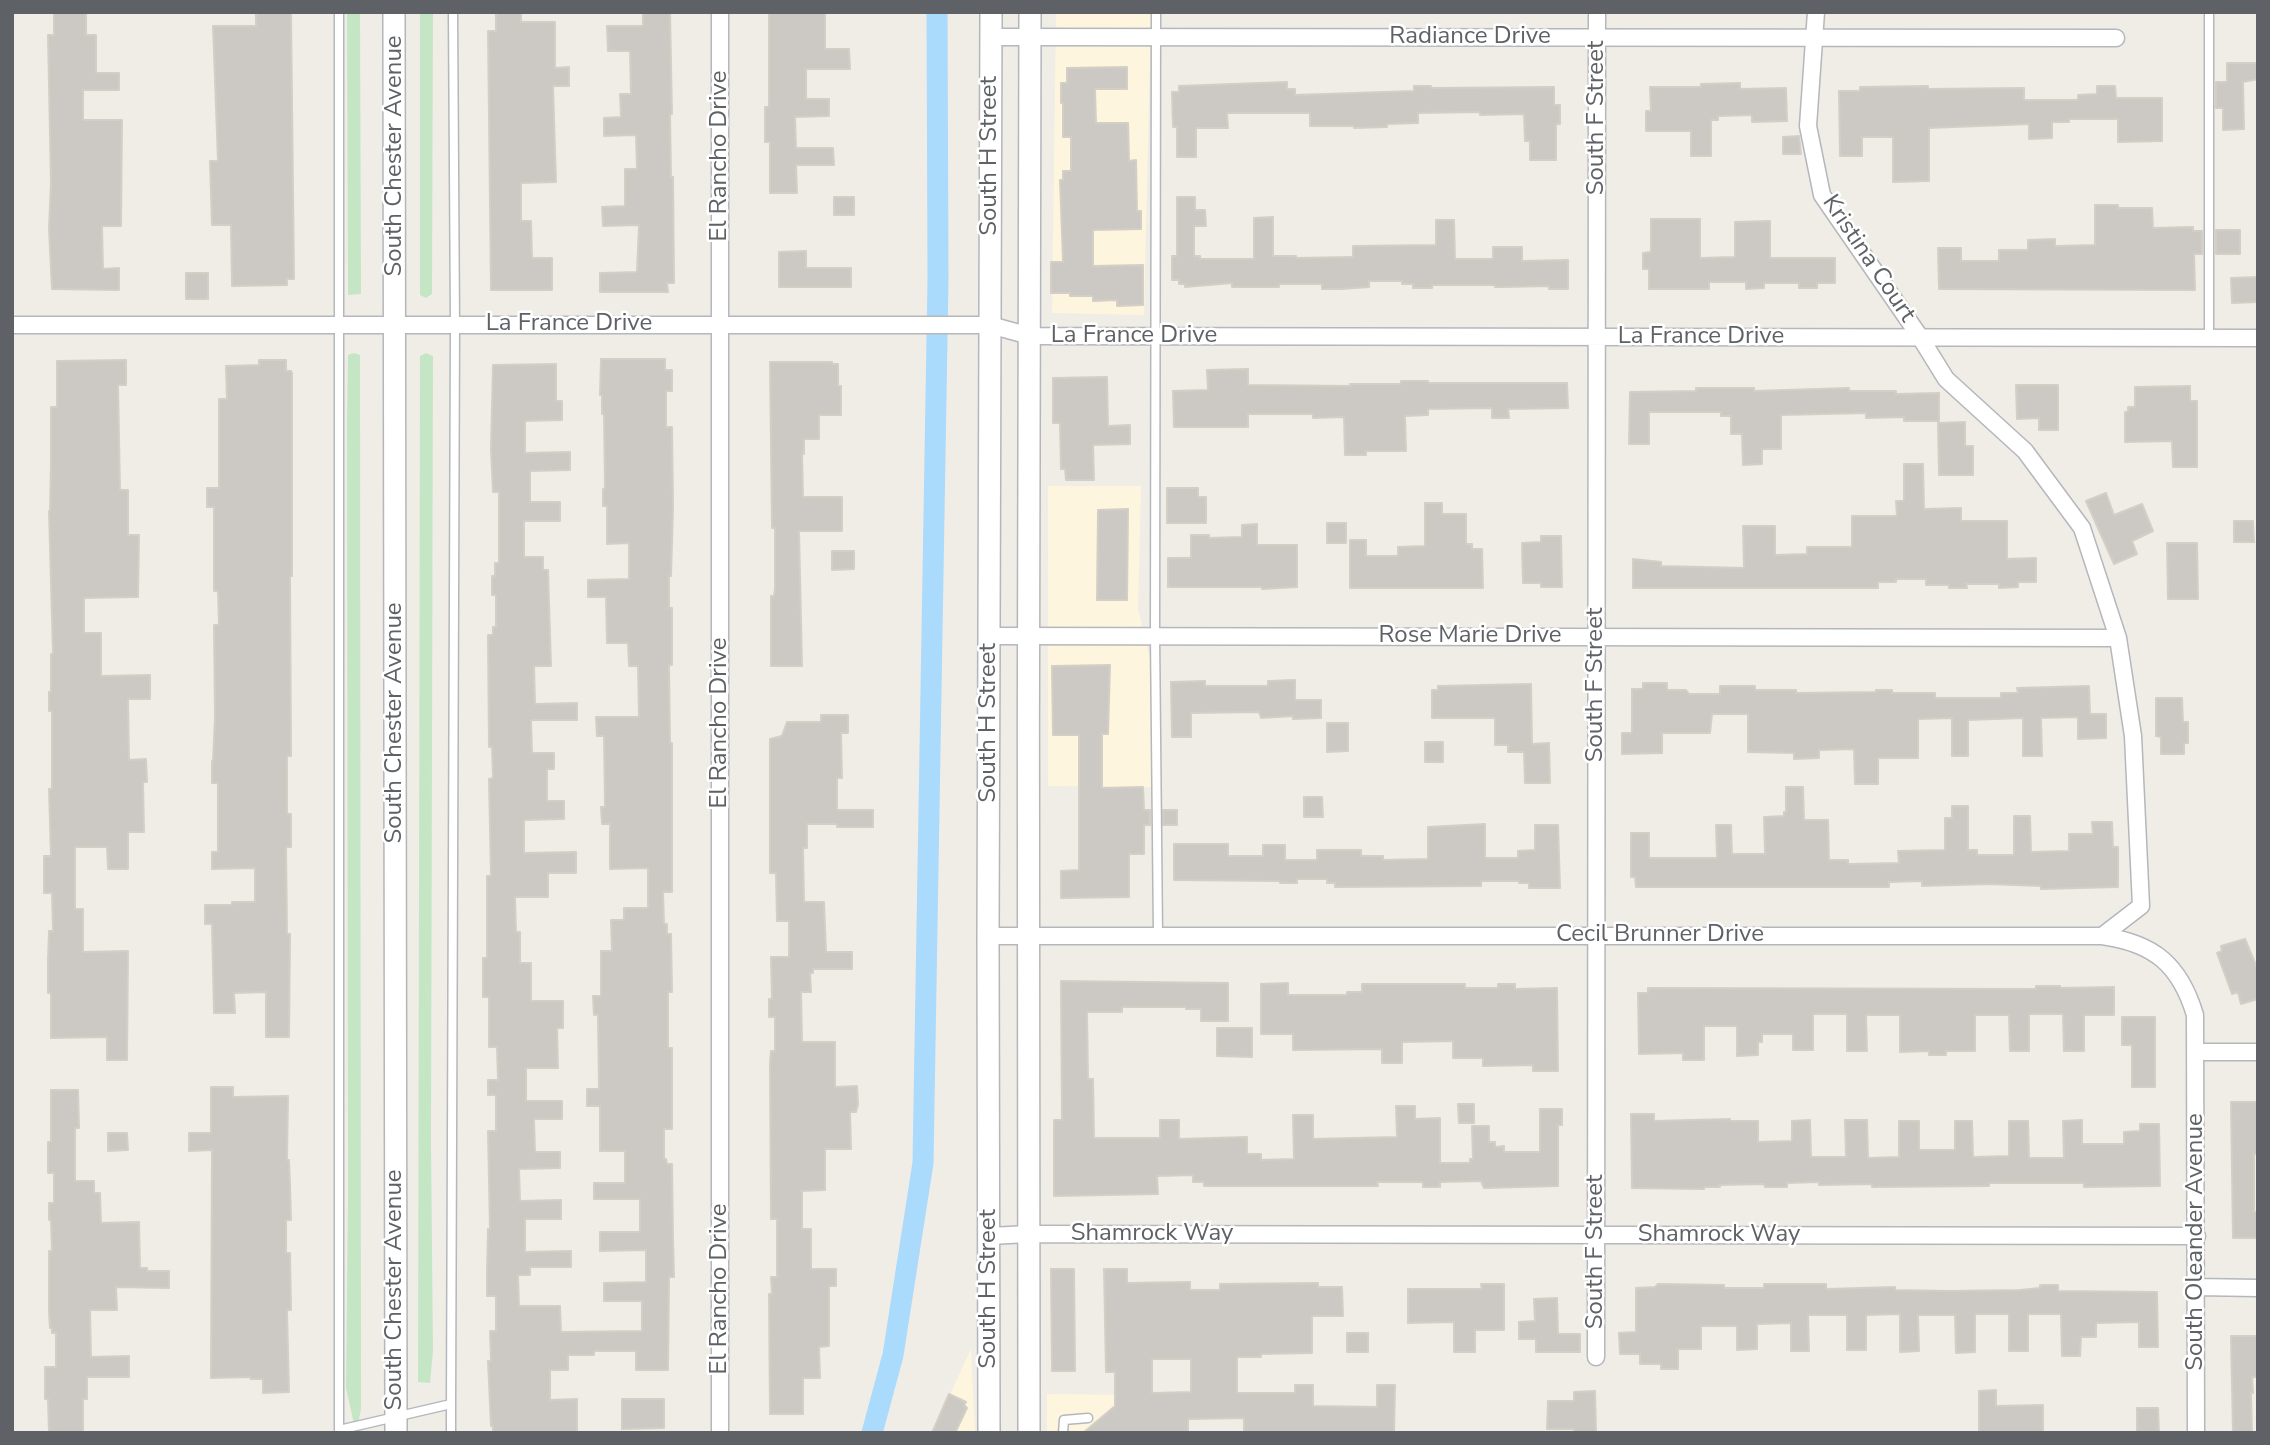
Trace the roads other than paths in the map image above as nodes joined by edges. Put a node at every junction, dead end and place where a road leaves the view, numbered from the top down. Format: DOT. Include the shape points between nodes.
graph roads {
  1 [pos="339,12"];
  2 [pos="394,12"];
  3 [pos="453,12"];
  4 [pos="720,12"];
  5 [pos="990,12"];
  6 [pos="1030,12"];
  7 [pos="1156,12"];
  8 [pos="1597,12"];
  9 [pos="1816,12"];
  10 [pos="2209,12"];
  11 [pos="1030,36"];
  12 [pos="991,37"];
  13 [pos="1156,37"];
  14 [pos="1597,38"];
  15 [pos="1813,38"];
  16 [pos="2116,38"];
  17 [pos="340,324"];
  18 [pos="455,324"];
  19 [pos="720,324"];
  20 [pos="12,325"];
  21 [pos="395,325"];
  22 [pos="989,326"];
  23 [pos="1030,336"];
  24 [pos="1155,336"];
  25 [pos="1597,337"];
  26 [pos="1920,337"];
  27 [pos="2209,338"];
  28 [pos="2258,338"];
  29 [pos="1027,635"];
  30 [pos="1155,635"];
  31 [pos="989,636"];
  32 [pos="1597,636"];
  33 [pos="2118,638"];
  34 [pos="1028,934"];
  35 [pos="1158,935"];
  36 [pos="1596,935"];
  37 [pos="988,936"];
  38 [pos="2102,936"];
  39 [pos="2197,1052"];
  40 [pos="2258,1052"];
  41 [pos="1028,1234"];
  42 [pos="1596,1235"];
  43 [pos="990,1236"];
  44 [pos="2197,1236"];
  45 [pos="2196,1287"];
  46 [pos="2258,1288"];
  47 [pos="1596,1357"];
  48 [pos="451,1404"];
  49 [pos="1088,1418"];
  50 [pos="396,1424"];
  51 [pos="339,1432"];
  52 [pos="451,1433"];
  53 [pos="720,1433"];
  54 [pos="989,1433"];
  55 [pos="1029,1433"];
  56 [pos="1063,1433"];
  57 [pos="2196,1433"];
  1 -- 17 [label="lane"];
  2 -- 21 [label="street, South Chester Avenue"];
  3 -- 18 [label="lane"];
  4 -- 19 [label="street, El Rancho Drive"];
  5 -- 12 [label="street, South H Street"];
  6 -- 11 [label="street, South H Street"];
  7 -- 13 [label="lane"];
  8 -- 14 [label="street, South F Street"];
  9 -- 15 [label="street, Kristina Court"];
  10 -- 27 [label="lane"];
  11 -- 12 [label="street, Radiance Drive"];
  11 -- 13 [label="street, Radiance Drive"];
  11 -- 23 [label="street, South H Street"];
  12 -- 22 [label="street, South H Street"];
  13 -- 14 [label="street, Radiance Drive"];
  13 -- 24 [label="lane"];
  14 -- 15 [label="street, Radiance Drive"];
  14 -- 25 [label="street, South F Street"];
  15 -- 16 [label="street, Radiance Drive"];
  15 -- 26 [label="street, Kristina Court" via="1808,125 1822,195"];
  17 -- 20 [label="street, La France Drive"];
  17 -- 21 [label="street, La France Drive"];
  17 -- 51 [label="lane"];
  18 -- 19 [label="street, La France Drive"];
  18 -- 21 [label="street, La France Drive"];
  18 -- 48 [label="lane"];
  19 -- 22 [label="street, La France Drive"];
  19 -- 53 [label="street, El Rancho Drive"];
  21 -- 50 [label="street, South Chester Avenue"];
  22 -- 23 [label="street, La France Drive"];
  22 -- 31 [label="street, South H Street"];
  23 -- 24 [label="street, La France Drive"];
  23 -- 29 [label="street, South H Street"];
  24 -- 25 [label="street, La France Drive"];
  24 -- 30 [label="lane"];
  25 -- 26 [label="street, La France Drive"];
  25 -- 32 [label="street, South F Street"];
  26 -- 27 [label="street, La France Drive"];
  26 -- 33 [label="street" via="1946,379 2025,451 2082,528"];
  27 -- 28 [label="street, La France Drive"];
  29 -- 30 [label="street, Rose Marie Drive"];
  29 -- 31 [label="street, Rose Marie Drive"];
  29 -- 34 [label="street, South H Street"];
  30 -- 32 [label="street, Rose Marie Drive"];
  30 -- 35 [label="lane"];
  31 -- 37 [label="street, South H Street"];
  32 -- 33 [label="street, Rose Marie Drive"];
  32 -- 36 [label="street, South F Street"];
  33 -- 38 [label="street" via="2133,736 2141,906"];
  34 -- 35 [label="street, Cecil Brunner Drive"];
  34 -- 37 [label="street, Cecil Brunner Drive"];
  34 -- 41 [label="street, South H Street"];
  35 -- 36 [label="street, Cecil Brunner Drive"];
  36 -- 38 [label="street, Cecil Brunner Drive"];
  36 -- 42 [label="street, South F Street"];
  37 -- 43 [label="street, South H Street"];
  38 -- 39 [label="street, Cecil Brunner Drive" via="2141,945 2176,972 2195,1015"];
  39 -- 40 [label="street"];
  39 -- 44 [label="street, South Oleander Avenue"];
  41 -- 42 [label="street, Shamrock Way"];
  41 -- 43 [label="street, Shamrock Way"];
  41 -- 55 [label="street, South H Street"];
  42 -- 44 [label="street, Shamrock Way"];
  42 -- 47 [label="street, South F Street"];
  43 -- 54 [label="street, South H Street"];
  44 -- 45 [label="street, South Oleander Avenue"];
  45 -- 46 [label="street"];
  45 -- 57 [label="street, South Oleander Avenue"];
  48 -- 50 [label="lane"];
  48 -- 52 [label="lane"];
  49 -- 56 [label="lane" via="1064,1420"];
  50 -- 51 [label="lane"];
}
